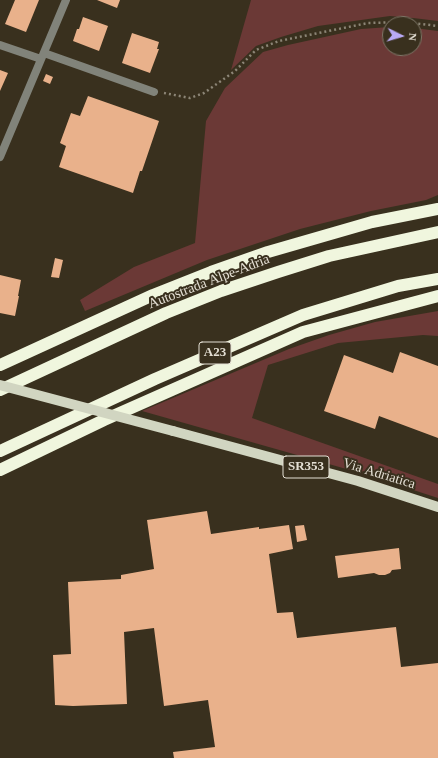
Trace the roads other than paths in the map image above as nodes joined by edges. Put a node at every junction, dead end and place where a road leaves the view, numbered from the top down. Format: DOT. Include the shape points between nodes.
graph roads {
  1 [pos="66,0"];
  2 [pos="0,45"];
  3 [pos="42,56"];
  4 [pos="154,92"];
  5 [pos="0,157"];
  6 [pos="438,209"];
  7 [pos="438,232"];
  8 [pos="438,279"];
  9 [pos="438,296"];
  10 [pos="438,304"];
  11 [pos="395,307"];
  12 [pos="0,365"];
  13 [pos="0,385"];
  14 [pos="0,390"];
  15 [pos="0,451"];
  16 [pos="0,470"];
  17 [pos="438,507"];
  1 -- 3 [label="street"];
  2 -- 3 [label="street"];
  3 -- 4 [label="street"];
  3 -- 5 [label="street"];
  6 -- 12 [label="highway, Autostrada Alpe-Adria" via="372,222 253,257 153,295"];
  7 -- 14 [label="highway, Autostrada Alpe-Adria" via="329,256 222,291 166,313"];
  8 -- 15 [label="highway, A23" via="398,286 303,314"];
  9 -- 11 [label="highway, A23"];
  10 -- 11 [label="highway, A23"];
  11 -- 16 [label="highway, A23" via="303,332 104,420"];
  13 -- 17 [label="main road, Via Adriatica / SR353, bridge" via="358,481"];
}
